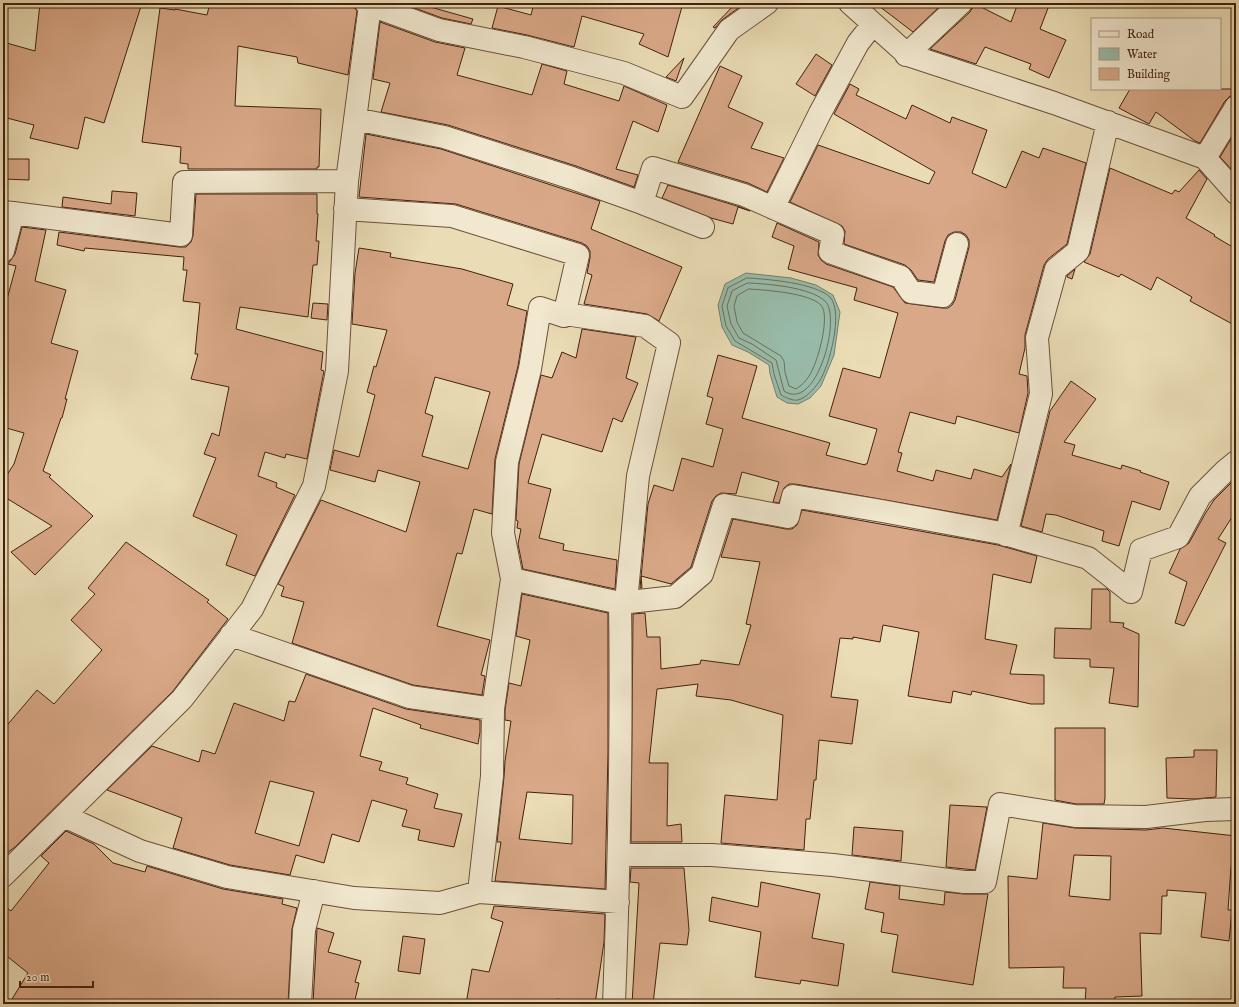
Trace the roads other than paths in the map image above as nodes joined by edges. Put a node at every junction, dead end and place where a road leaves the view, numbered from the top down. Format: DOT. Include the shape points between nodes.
graph roads {
  1 [pos="767,3"];
  2 [pos="850,3"];
  3 [pos="961,3"];
  4 [pos="368,4"];
  5 [pos="873,24"];
  6 [pos="906,55"];
  7 [pos="1236,107"];
  8 [pos="355,119"];
  9 [pos="1108,122"];
  10 [pos="1205,158"];
  11 [pos="347,181"];
  12 [pos="1236,193"];
  13 [pos="642,203"];
  14 [pos="773,208"];
  15 [pos="346,209"];
  16 [pos="8,212"];
  17 [pos="703,228"];
  18 [pos="957,244"];
  19 [pos="3,250"];
  20 [pos="565,314"];
  21 [pos="1236,462"];
  22 [pos="1006,535"];
  23 [pos="512,579"];
  24 [pos="623,602"];
  25 [pos="231,635"];
  26 [pos="494,709"];
  27 [pos="1236,809"];
  28 [pos="64,816"];
  29 [pos="619,855"];
  30 [pos="3,876"];
  31 [pos="314,891"];
  32 [pos="479,892"];
  33 [pos="618,902"];
  34 [pos="300,1004"];
  35 [pos="614,1004"];
  1 -- 4 [label="street" via="729,30 682,97 624,73 524,47 439,30"];
  2 -- 5 [label="street"];
  3 -- 6 [label="street"];
  4 -- 8 [label="street"];
  5 -- 6 [label="street"];
  5 -- 14 [label="street" via="858,43"];
  6 -- 9 [label="street"];
  7 -- 10 [label="street"];
  8 -- 11 [label="street"];
  8 -- 13 [label="street" via="444,137"];
  9 -- 10 [label="street"];
  9 -- 22 [label="street" via="1078,251 1056,269 1037,338 1041,394"];
  10 -- 12 [label="street"];
  11 -- 15 [label="street"];
  11 -- 16 [label="street" via="184,182 181,234"];
  13 -- 14 [label="street" via="652,168 744,195"];
  13 -- 17 [label="street"];
  14 -- 18 [label="street" via="833,234 830,252 901,277 911,292 943,296"];
  15 -- 20 [label="street" via="452,216 578,255"];
  15 -- 25 [label="street" via="337,371 314,486 252,609"];
  16 -- 19 [label="street"];
  20 -- 23 [label="street" via="564,316 540,308 530,369 506,462 503,533"];
  20 -- 24 [label="street" via="645,326 669,343 638,476"];
  21 -- 22 [label="street" via="1200,496 1178,537 1141,550 1131,592 1088,558"];
  22 -- 24 [label="street" via="793,496 788,517 724,505 702,574 675,597"];
  23 -- 24 [label="street"];
  23 -- 26 [label="street"];
  24 -- 29 [label="street"];
  25 -- 26 [label="street" via="410,697"];
  25 -- 28 [label="street" via="182,699"];
  26 -- 32 [label="street" via="492,776"];
  27 -- 29 [label="street" via="1146,817 1075,816 1000,804 985,882 964,882 833,865 712,855"];
  28 -- 30 [label="street"];
  28 -- 31 [label="street" via="148,853 227,877"];
  29 -- 33 [label="street"];
  31 -- 32 [label="street" via="354,898 440,903"];
  31 -- 34 [label="street" via="304,930"];
  32 -- 33 [label="street"];
  33 -- 35 [label="street"];
}
